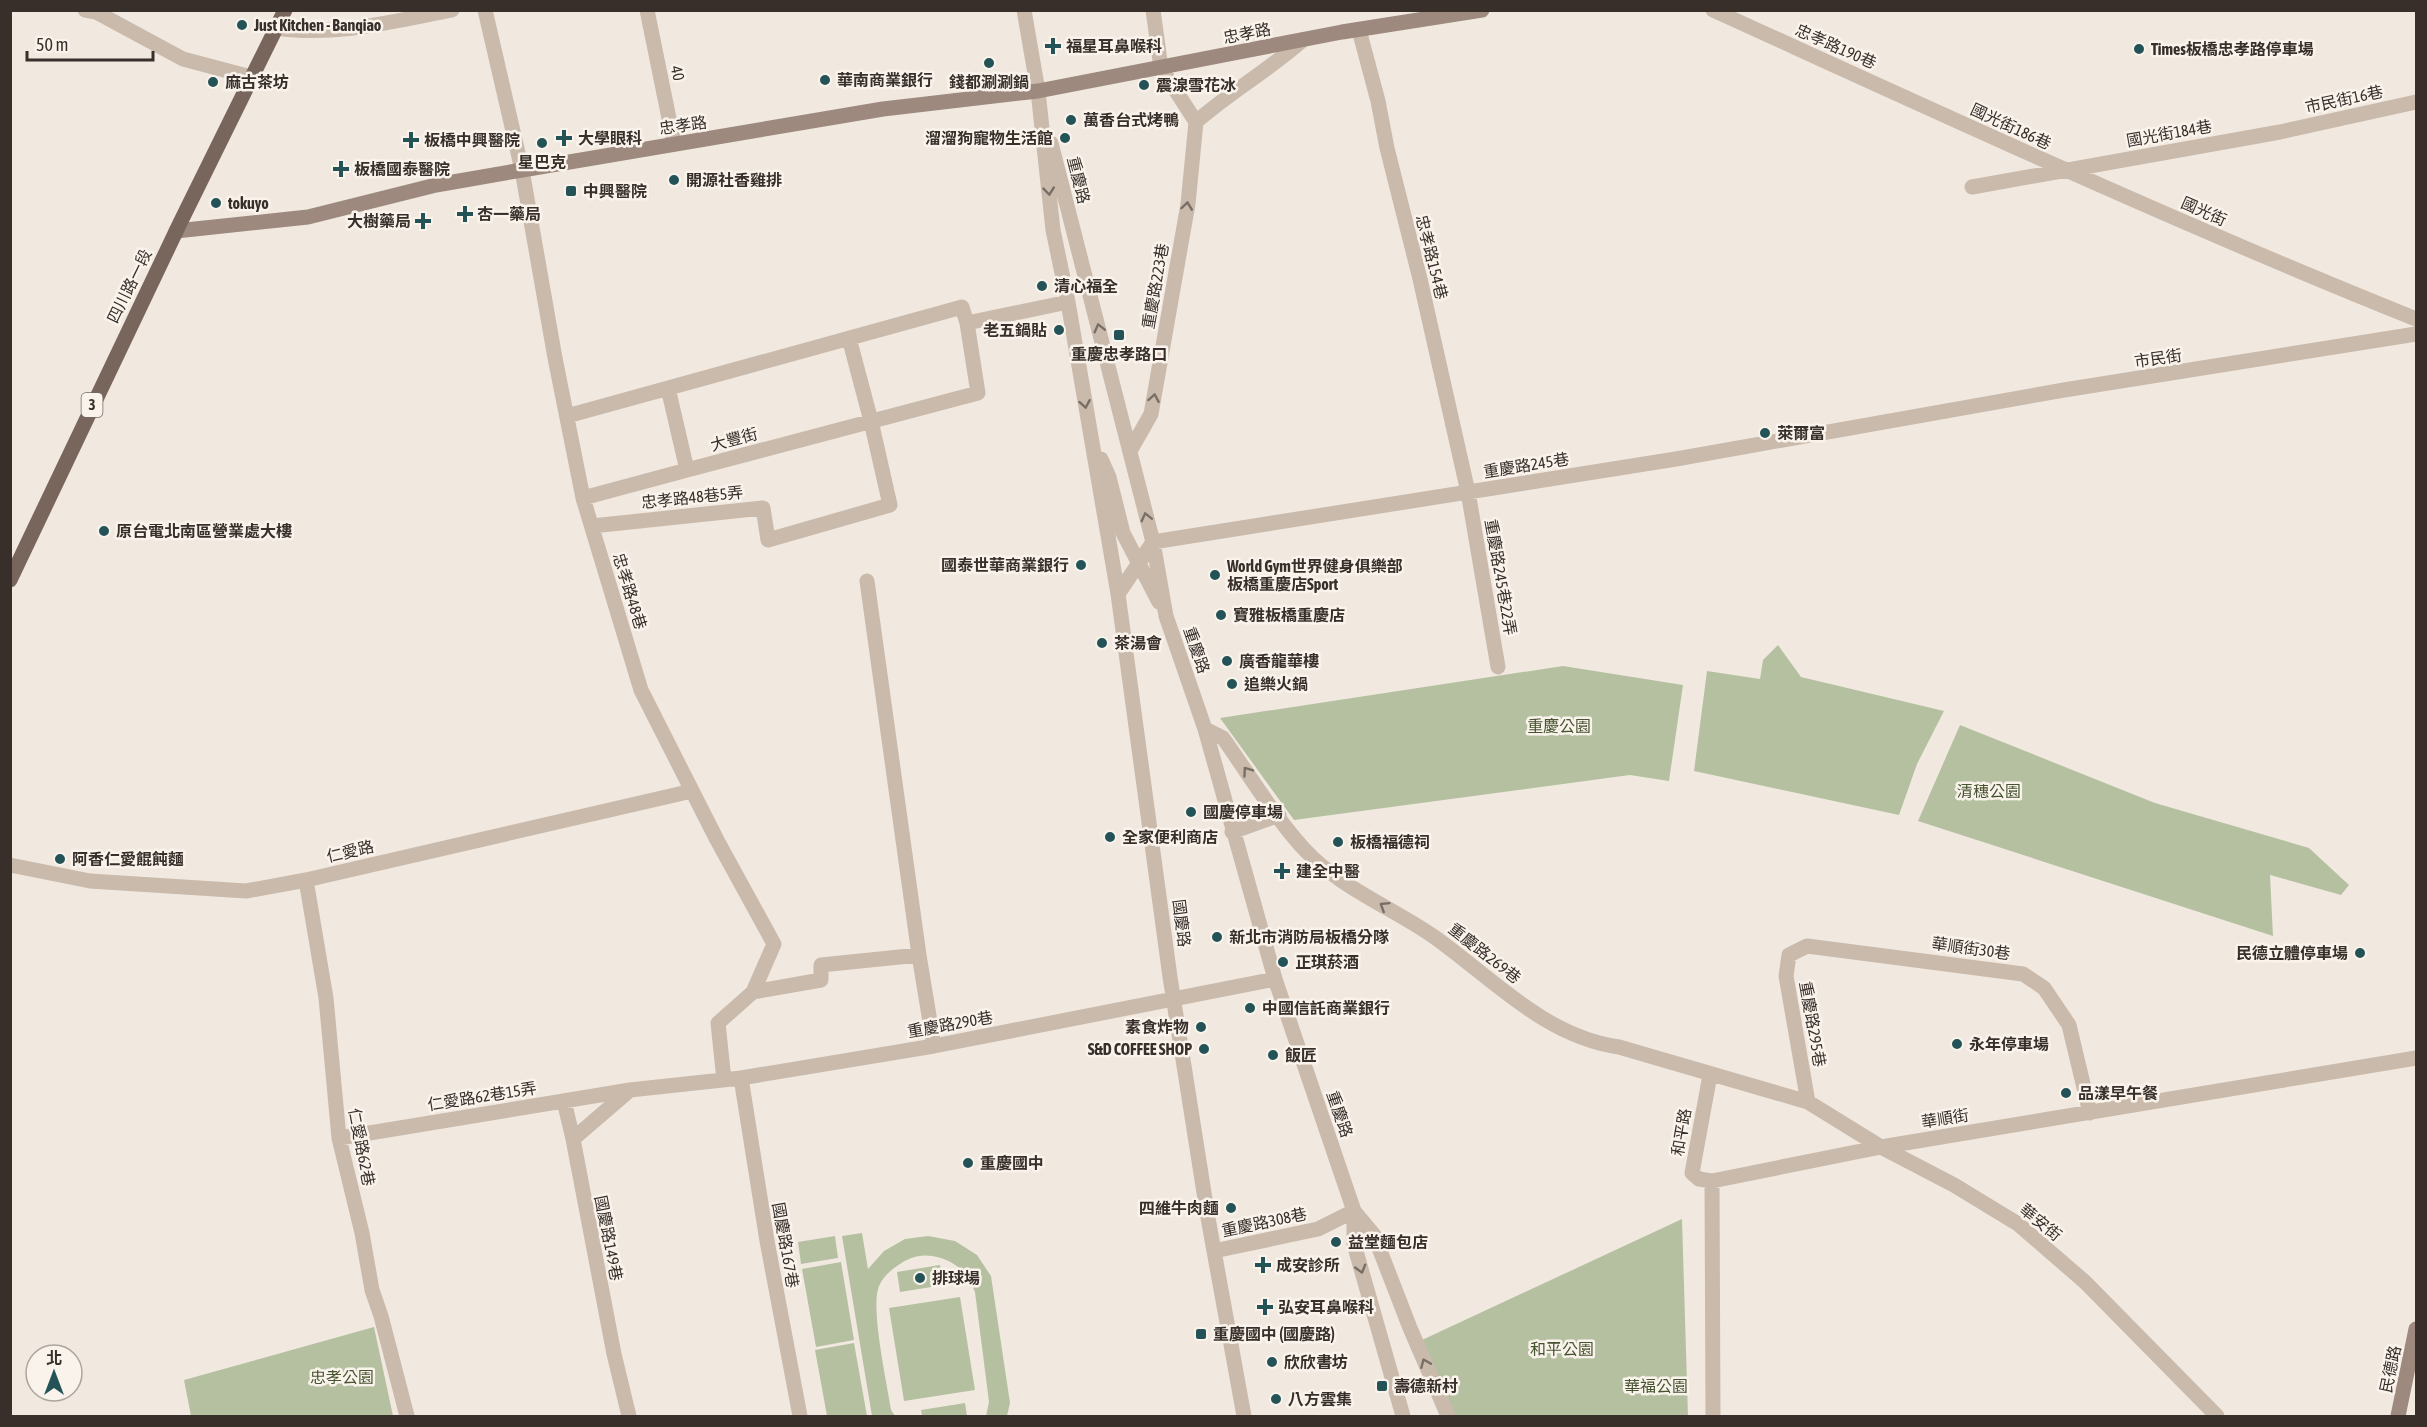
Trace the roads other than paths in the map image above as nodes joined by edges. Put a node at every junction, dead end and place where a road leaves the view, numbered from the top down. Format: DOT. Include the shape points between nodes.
graph roads {
  1 [pos="85,10"];
  2 [pos="285,10"];
  3 [pos="452,10"];
  4 [pos="485,10"];
  5 [pos="647,10"];
  6 [pos="1024,10"];
  7 [pos="1153,10"];
  8 [pos="1482,10"];
  9 [pos="1713,10"];
  10 [pos="277,28"];
  11 [pos="1359,30"];
  12 [pos="1303,40"];
  13 [pos="1161,68"];
  14 [pos="251,77"];
  15 [pos="1038,91"];
  16 [pos="2416,102"];
  17 [pos="1944,115"];
  18 [pos="1196,122"];
  19 [pos="2280,132"];
  20 [pos="674,143"];
  21 [pos="522,170"];
  22 [pos="2064,171"];
  23 [pos="1972,187"];
  24 [pos="176,231"];
  25 [pos="1068,302"];
  26 [pos="2416,319"];
  27 [pos="967,323"];
  28 [pos="2416,334"];
  29 [pos="849,338"];
  30 [pos="668,388"];
  31 [pos="567,416"];
  32 [pos="1905,418"];
  33 [pos="871,421"];
  34 [pos="1090,432"];
  35 [pos="1130,451"];
  36 [pos="687,470"];
  37 [pos="1468,492"];
  38 [pos="583,498"];
  39 [pos="592,526"];
  40 [pos="1153,542"];
  41 [pos="1139,563"];
  42 [pos="10,580"];
  43 [pos="867,581"];
  44 [pos="1118,594"];
  45 [pos="1166,616"];
  46 [pos="1498,667"];
  47 [pos="1205,729"];
  48 [pos="692,791"];
  49 [pos="1279,815"];
  50 [pos="1232,832"];
  51 [pos="10,865"];
  52 [pos="306,880"];
  53 [pos="919,955"];
  54 [pos="1898,956"];
  55 [pos="1275,979"];
  56 [pos="753,992"];
  57 [pos="1174,1000"];
  58 [pos="934,1046"];
  59 [pos="2416,1058"];
  60 [pos="1710,1075"];
  61 [pos="741,1078"];
  62 [pos="724,1080"];
  63 [pos="630,1090"];
  64 [pos="564,1101"];
  65 [pos="1808,1102"];
  66 [pos="2090,1113"];
  67 [pos="339,1138"];
  68 [pos="573,1139"];
  69 [pos="1881,1147"];
  70 [pos="1712,1181"];
  71 [pos="1354,1211"];
  72 [pos="1214,1251"];
  73 [pos="2416,1329"];
  74 [pos="407,1416"];
  75 [pos="629,1416"];
  76 [pos="800,1416"];
  77 [pos="1244,1416"];
  78 [pos="1403,1416"];
  79 [pos="1448,1416"];
  80 [pos="1713,1416"];
  81 [pos="2217,1416"];
  82 [pos="2398,1416"];
  1 -- 14 [label="street" via="96,12 183,59"];
  2 -- 10 [label="main road, 四川路一段 / 3"];
  3 -- 10 [label="street" via="353,28"];
  4 -- 21 [label="street, 忠孝路48巷"];
  5 -- 20 [label="street, 40"];
  6 -- 15 [label="street, 重慶路"];
  7 -- 13 [label="street"];
  8 -- 11 [label="street, 忠孝路"];
  9 -- 17 [label="street, 忠孝路190巷"];
  10 -- 14 [label="main road, 四川路一段 / 3"];
  11 -- 12 [label="street, 忠孝路"];
  11 -- 37 [label="street, 忠孝路154巷"];
  12 -- 13 [label="street, 忠孝路"];
  12 -- 18 [label="street" via="1222,98"];
  13 -- 15 [label="street, 忠孝路"];
  13 -- 18 [label="street"];
  14 -- 24 [label="main road, 四川路一段 / 3"];
  15 -- 20 [label="street, 忠孝路" via="883,109"];
  15 -- 25 [label="street, 重慶路, one-way" via="1053,230"];
  35 -- 15 [label="street, 重慶路, one-way"];
  16 -- 19 [label="street, 市民街16巷"];
  17 -- 22 [label="street, 國光街186巷"];
  35 -- 18 [label="street, 重慶路223巷, one-way" via="1151,414 1188,204"];
  19 -- 22 [label="street, 國光街184巷"];
  20 -- 21 [label="street, 忠孝路"];
  21 -- 24 [label="street, 忠孝路" via="436,185 308,217"];
  21 -- 31 [label="street, 忠孝路48巷"];
  22 -- 23 [label="street"];
  22 -- 26 [label="street, 國光街"];
  24 -- 42 [label="main road, 四川路一段 / 3"];
  25 -- 27 [label="street"];
  25 -- 34 [label="street, 重慶路, one-way"];
  27 -- 29 [label="street" via="963,307"];
  27 -- 33 [label="street, 大豐街" via="978,393"];
  28 -- 32 [label="street, 市民街"];
  29 -- 30 [label="street"];
  29 -- 33 [label="street"];
  30 -- 31 [label="street"];
  30 -- 36 [label="street"];
  31 -- 38 [label="street, 忠孝路48巷"];
  32 -- 37 [label="street, 重慶路245巷"];
  33 -- 36 [label="street, 大豐街"];
  33 -- 39 [label="street, 忠孝路48巷5弄" via="890,505 768,540 763,508"];
  34 -- 41 [label="street" via="1109,477 1123,533"];
  34 -- 44 [label="street, 國慶路"];
  40 -- 35 [label="street, 重慶路, one-way"];
  36 -- 38 [label="street, 大豐街"];
  37 -- 40 [label="street, 重慶路245巷"];
  37 -- 46 [label="street, 重慶路245巷22弄"];
  38 -- 39 [label="street, 忠孝路48巷"];
  39 -- 48 [label="street, 忠孝路48巷" via="641,690"];
  40 -- 41 [label="street"];
  40 -- 45 [label="street, 重慶路"];
  41 -- 44 [label="street"];
  41 -- 45 [label="street"];
  43 -- 53 [label="street"];
  44 -- 57 [label="street, 國慶路"];
  45 -- 47 [label="street, 重慶路"];
  49 -- 47 [label="street, 重慶路269巷, one-way" via="1223,738"];
  47 -- 50 [label="street, 重慶路"];
  48 -- 52 [label="street, 仁愛路"];
  48 -- 56 [label="street, 忠孝路48巷" via="774,944"];
  49 -- 50 [label="street"];
  60 -- 49 [label="street, 重慶路269巷, one-way" via="1601,1044 1532,1012 1434,936 1335,875 1304,850"];
  50 -- 55 [label="street, 重慶路"];
  51 -- 52 [label="street, 仁愛路" via="90,881 246,891"];
  52 -- 67 [label="street, 仁愛路62巷" via="326,998"];
  53 -- 56 [label="street" via="821,965 821,980"];
  53 -- 58 [label="street"];
  54 -- 65 [label="street, 重慶路295巷" via="1807,946 1789,955 1786,976"];
  54 -- 66 [label="street, 華順街30巷" via="2023,974 2044,988 2069,1025"];
  55 -- 57 [label="street, 重慶路290巷"];
  55 -- 71 [label="street, 重慶路"];
  56 -- 62 [label="street" via="718,1023"];
  57 -- 58 [label="street, 重慶路290巷"];
  57 -- 72 [label="street, 國慶路"];
  58 -- 61 [label="street, 重慶路290巷"];
  59 -- 66 [label="street, 華順街"];
  60 -- 65 [label="street, 重慶路269巷"];
  60 -- 70 [label="street, 和平路" via="1692,1173"];
  61 -- 62 [label="street, 重慶路290巷"];
  61 -- 76 [label="street, 國慶路167巷"];
  62 -- 63 [label="street, 重慶路290巷"];
  63 -- 64 [label="street, 仁愛路62巷15弄"];
  63 -- 68 [label="street"];
  64 -- 67 [label="street, 仁愛路62巷15弄"];
  64 -- 68 [label="street, 國慶路149巷"];
  65 -- 69 [label="street, 華安街"];
  66 -- 69 [label="street, 華順街"];
  67 -- 74 [label="street, 仁愛路62巷" via="372,1290"];
  68 -- 75 [label="street, 國慶路149巷"];
  69 -- 70 [label="street, 華順街"];
  69 -- 81 [label="street, 華安街" via="2018,1224 2085,1282"];
  70 -- 80 [label="street"];
  71 -- 72 [label="street, 重慶路308巷" via="1318,1229"];
  71 -- 78 [label="street, 重慶路, one-way" via="1354,1244"];
  79 -- 71 [label="street, 重慶路, one-way" via="1374,1235"];
  72 -- 77 [label="street, 國慶路"];
  73 -- 82 [label="street, 民德路"];
}
